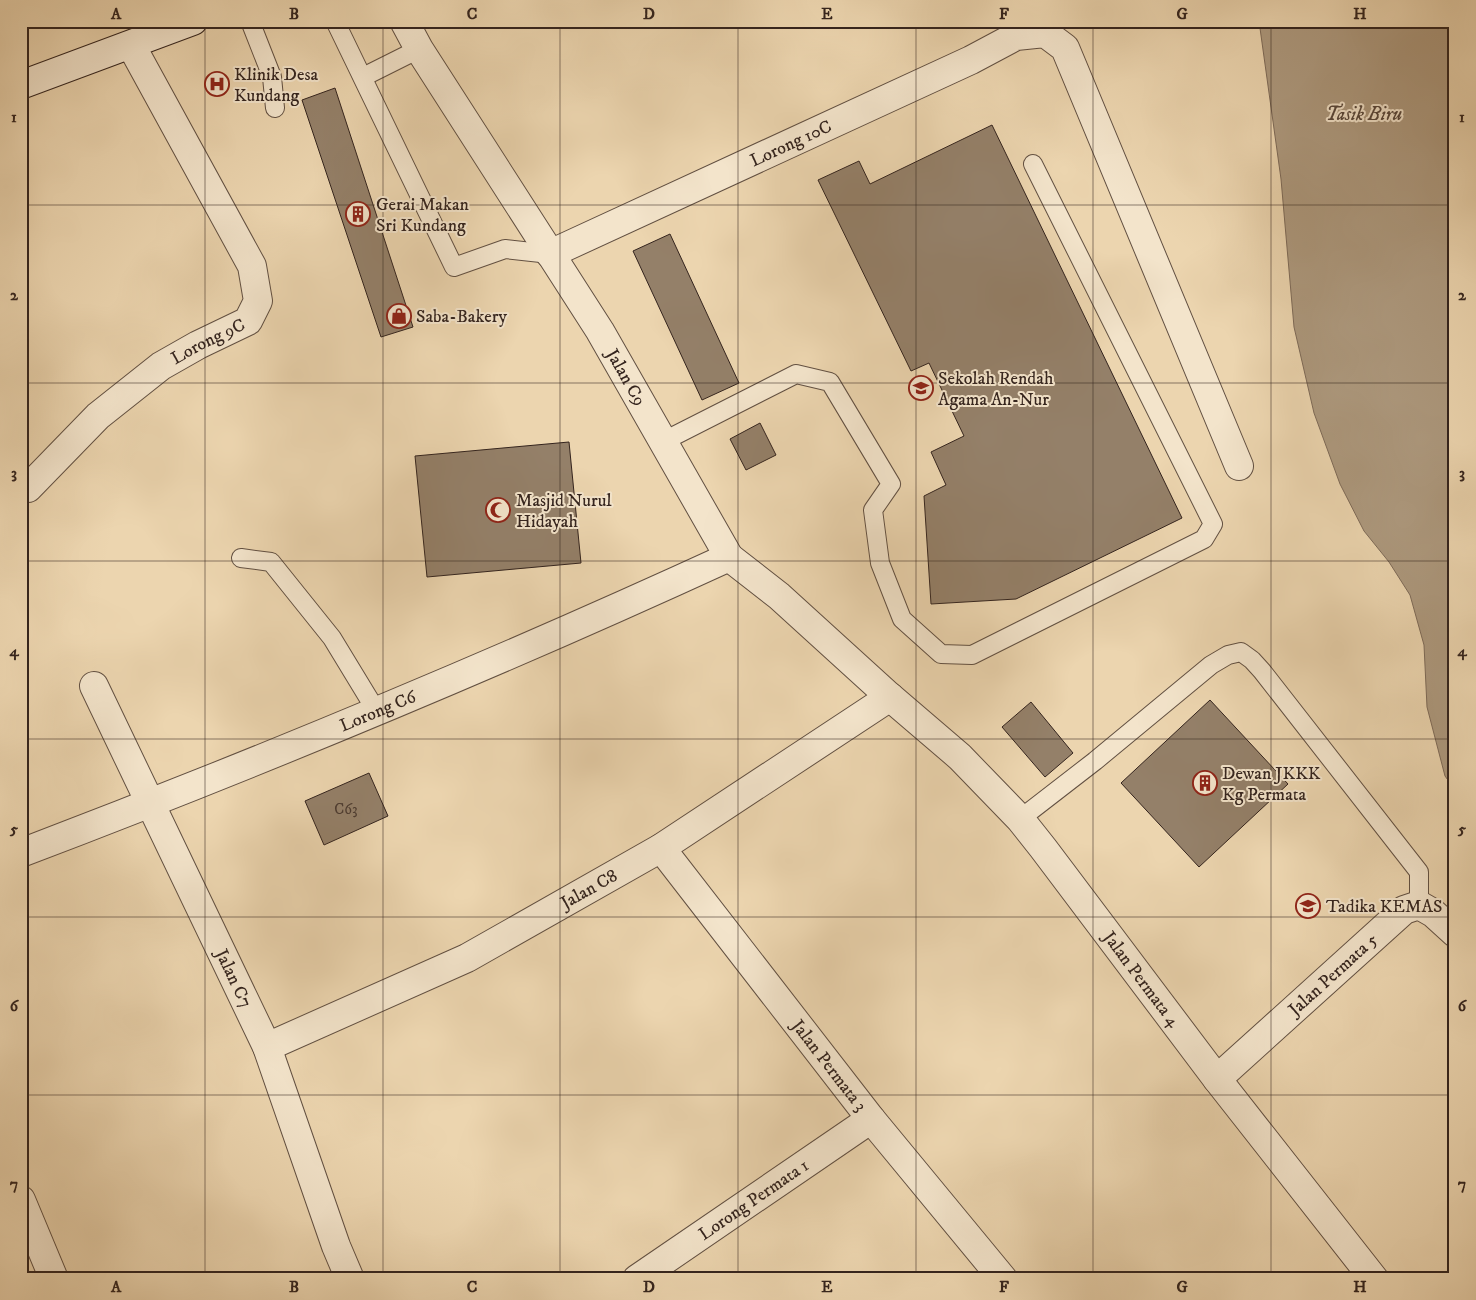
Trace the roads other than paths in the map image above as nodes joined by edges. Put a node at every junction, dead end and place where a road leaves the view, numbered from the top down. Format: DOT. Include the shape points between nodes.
graph roads {
  1 [pos="193,21"];
  2 [pos="250,21"];
  3 [pos="335,21"];
  4 [pos="404,21"];
  5 [pos="1013,28"];
  6 [pos="132,45"];
  7 [pos="419,48"];
  8 [pos="363,77"];
  9 [pos="21,85"];
  10 [pos="275,108"];
  11 [pos="1033,164"];
  12 [pos="550,254"];
  13 [pos="662,442"];
  14 [pos="1240,466"];
  15 [pos="28,488"];
  16 [pos="728,557"];
  17 [pos="241,558"];
  18 [pos="94,686"];
  19 [pos="890,696"];
  20 [pos="377,712"];
  21 [pos="151,804"];
  22 [pos="1020,819"];
  23 [pos="661,848"];
  24 [pos="21,853"];
  25 [pos="1419,905"];
  26 [pos="1455,933"];
  27 [pos="267,1047"];
  28 [pos="1217,1079"];
  29 [pos="872,1119"];
  30 [pos="21,1200"];
  31 [pos="644,1277"];
  32 [pos="54,1279"];
  33 [pos="350,1279"];
  34 [pos="1003,1279"];
  35 [pos="1374,1279"];
  1 -- 6 [label="street"];
  2 -- 10 [label="lane" via="272,78"];
  3 -- 8 [label="lane"];
  4 -- 7 [label="street, Jalan C9"];
  5 -- 12 [label="street, Lorong 10C" via="971,60"];
  5 -- 14 [label="street" via="1045,33 1066,48"];
  6 -- 9 [label="street"];
  6 -- 15 [label="street, Lorong 9C" via="252,266 258,301 248,320 161,366 98,416"];
  7 -- 8 [label="lane"];
  7 -- 12 [label="street, Jalan C9"];
  8 -- 12 [label="lane" via="454,267 505,248"];
  11 -- 13 [label="lane" via="1213,524 1204,539 972,655 941,654 902,619 880,563 873,510 891,484 830,382 796,374"];
  12 -- 13 [label="street, Jalan C9" via="600,331"];
  13 -- 16 [label="street, Jalan C9"];
  16 -- 19 [label="street, Jalan C9" via="779,596"];
  16 -- 20 [label="street, Lorong C6" via="590,621"];
  17 -- 20 [label="lane" via="271,562 332,638"];
  18 -- 21 [label="street, Jalan C7"];
  19 -- 22 [label="street, Jalan Permata 4" via="960,756"];
  19 -- 23 [label="street, Jalan C8"];
  20 -- 21 [label="street, Lorong C6"];
  21 -- 24 [label="street, Lorong C6"];
  21 -- 27 [label="street, Jalan C7"];
  22 -- 25 [label="lane" via="1212,665 1228,655 1241,652 1262,670 1419,872"];
  22 -- 28 [label="street, Jalan Permata 4"];
  23 -- 27 [label="street, Jalan C8" via="466,958"];
  23 -- 29 [label="street, Jalan Permata 3"];
  25 -- 26 [label="street"];
  25 -- 28 [label="street, Jalan Permata 5" via="1404,910"];
  27 -- 33 [label="street, Jalan C7"];
  28 -- 35 [label="street, Jalan Permata 4"];
  29 -- 31 [label="street, Lorong Permata 1"];
  29 -- 34 [label="street, Jalan Permata 3"];
  30 -- 32 [label="street"];
}
